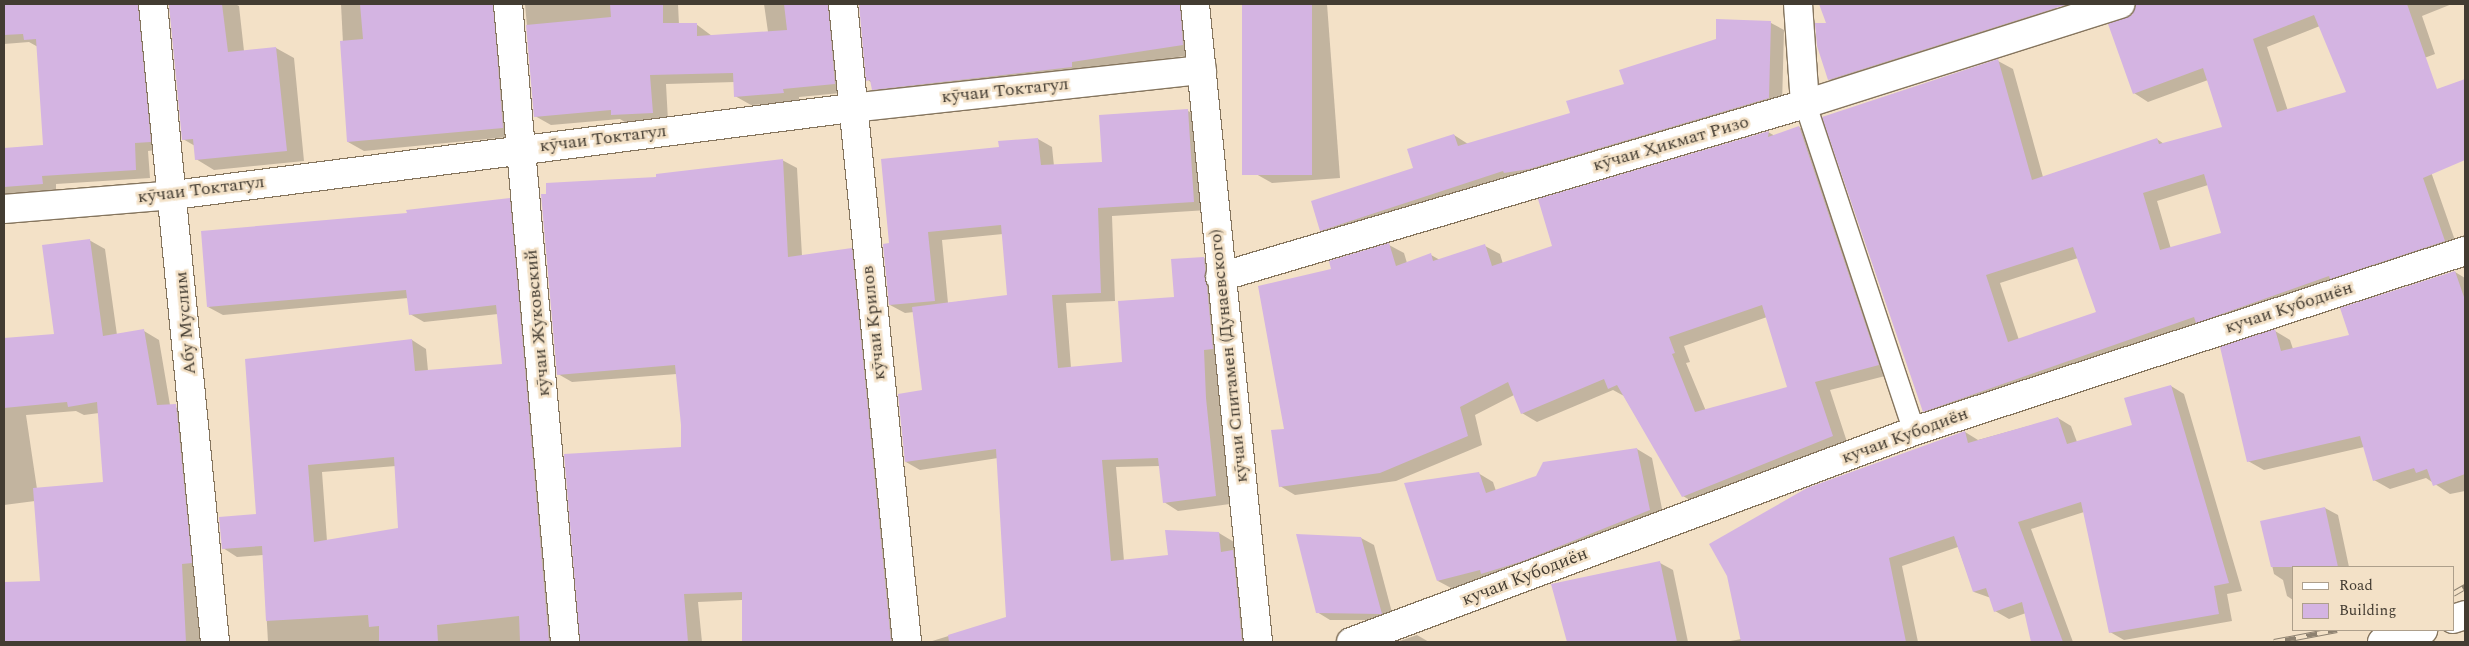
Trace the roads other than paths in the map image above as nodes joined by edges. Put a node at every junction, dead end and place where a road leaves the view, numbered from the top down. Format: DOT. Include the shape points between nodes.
graph roads {
  1 [pos="153,4"];
  2 [pos="508,4"];
  3 [pos="843,4"];
  4 [pos="1196,4"];
  5 [pos="1798,4"];
  6 [pos="2121,4"];
  7 [pos="1202,70"];
  8 [pos="1805,104"];
  9 [pos="852,108"];
  10 [pos="523,149"];
  11 [pos="174,195"];
  12 [pos="4,209"];
  13 [pos="2465,251"];
  14 [pos="1220,277"];
  15 [pos="1914,431"];
  16 [pos="2420,631"];
  17 [pos="215,642"];
  18 [pos="566,642"];
  19 [pos="907,642"];
  20 [pos="1258,642"];
  21 [pos="1351,642"];
  22 [pos="2382,642"];
  1 -- 11 [label="street, Абу Муслим"];
  2 -- 10 [label="street, кӯчаи Жуковский"];
  3 -- 9 [label="street, кӯчаи Крилов"];
  4 -- 7 [label="street, кӯчаи Спитамен (Дунаевского)"];
  5 -- 8 [label="street"];
  6 -- 8 [label="street, кӯчаи Ҳикмат Ризо"];
  7 -- 9 [label="street, кӯчаи Токтагул"];
  7 -- 14 [label="street, кӯчаи Спитамен (Дунаевского)"];
  8 -- 14 [label="street, кӯчаи Ҳикмат Ризо"];
  8 -- 15 [label="lane"];
  9 -- 10 [label="street, кӯчаи Токтагул"];
  9 -- 19 [label="street, кӯчаи Крилов"];
  10 -- 11 [label="street, кӯчаи Токтагул"];
  10 -- 18 [label="street, кӯчаи Жуковский"];
  11 -- 12 [label="street, кӯчаи Токтагул"];
  11 -- 17 [label="street, Абу Муслим"];
  13 -- 15 [label="street, кучаи Кубодиён"];
  14 -- 20 [label="street, кӯчаи Спитамен (Дунаевского)"];
  15 -- 21 [label="street, кучаи Кубодиён"];
  16 -- 22 [label="street"];
}
